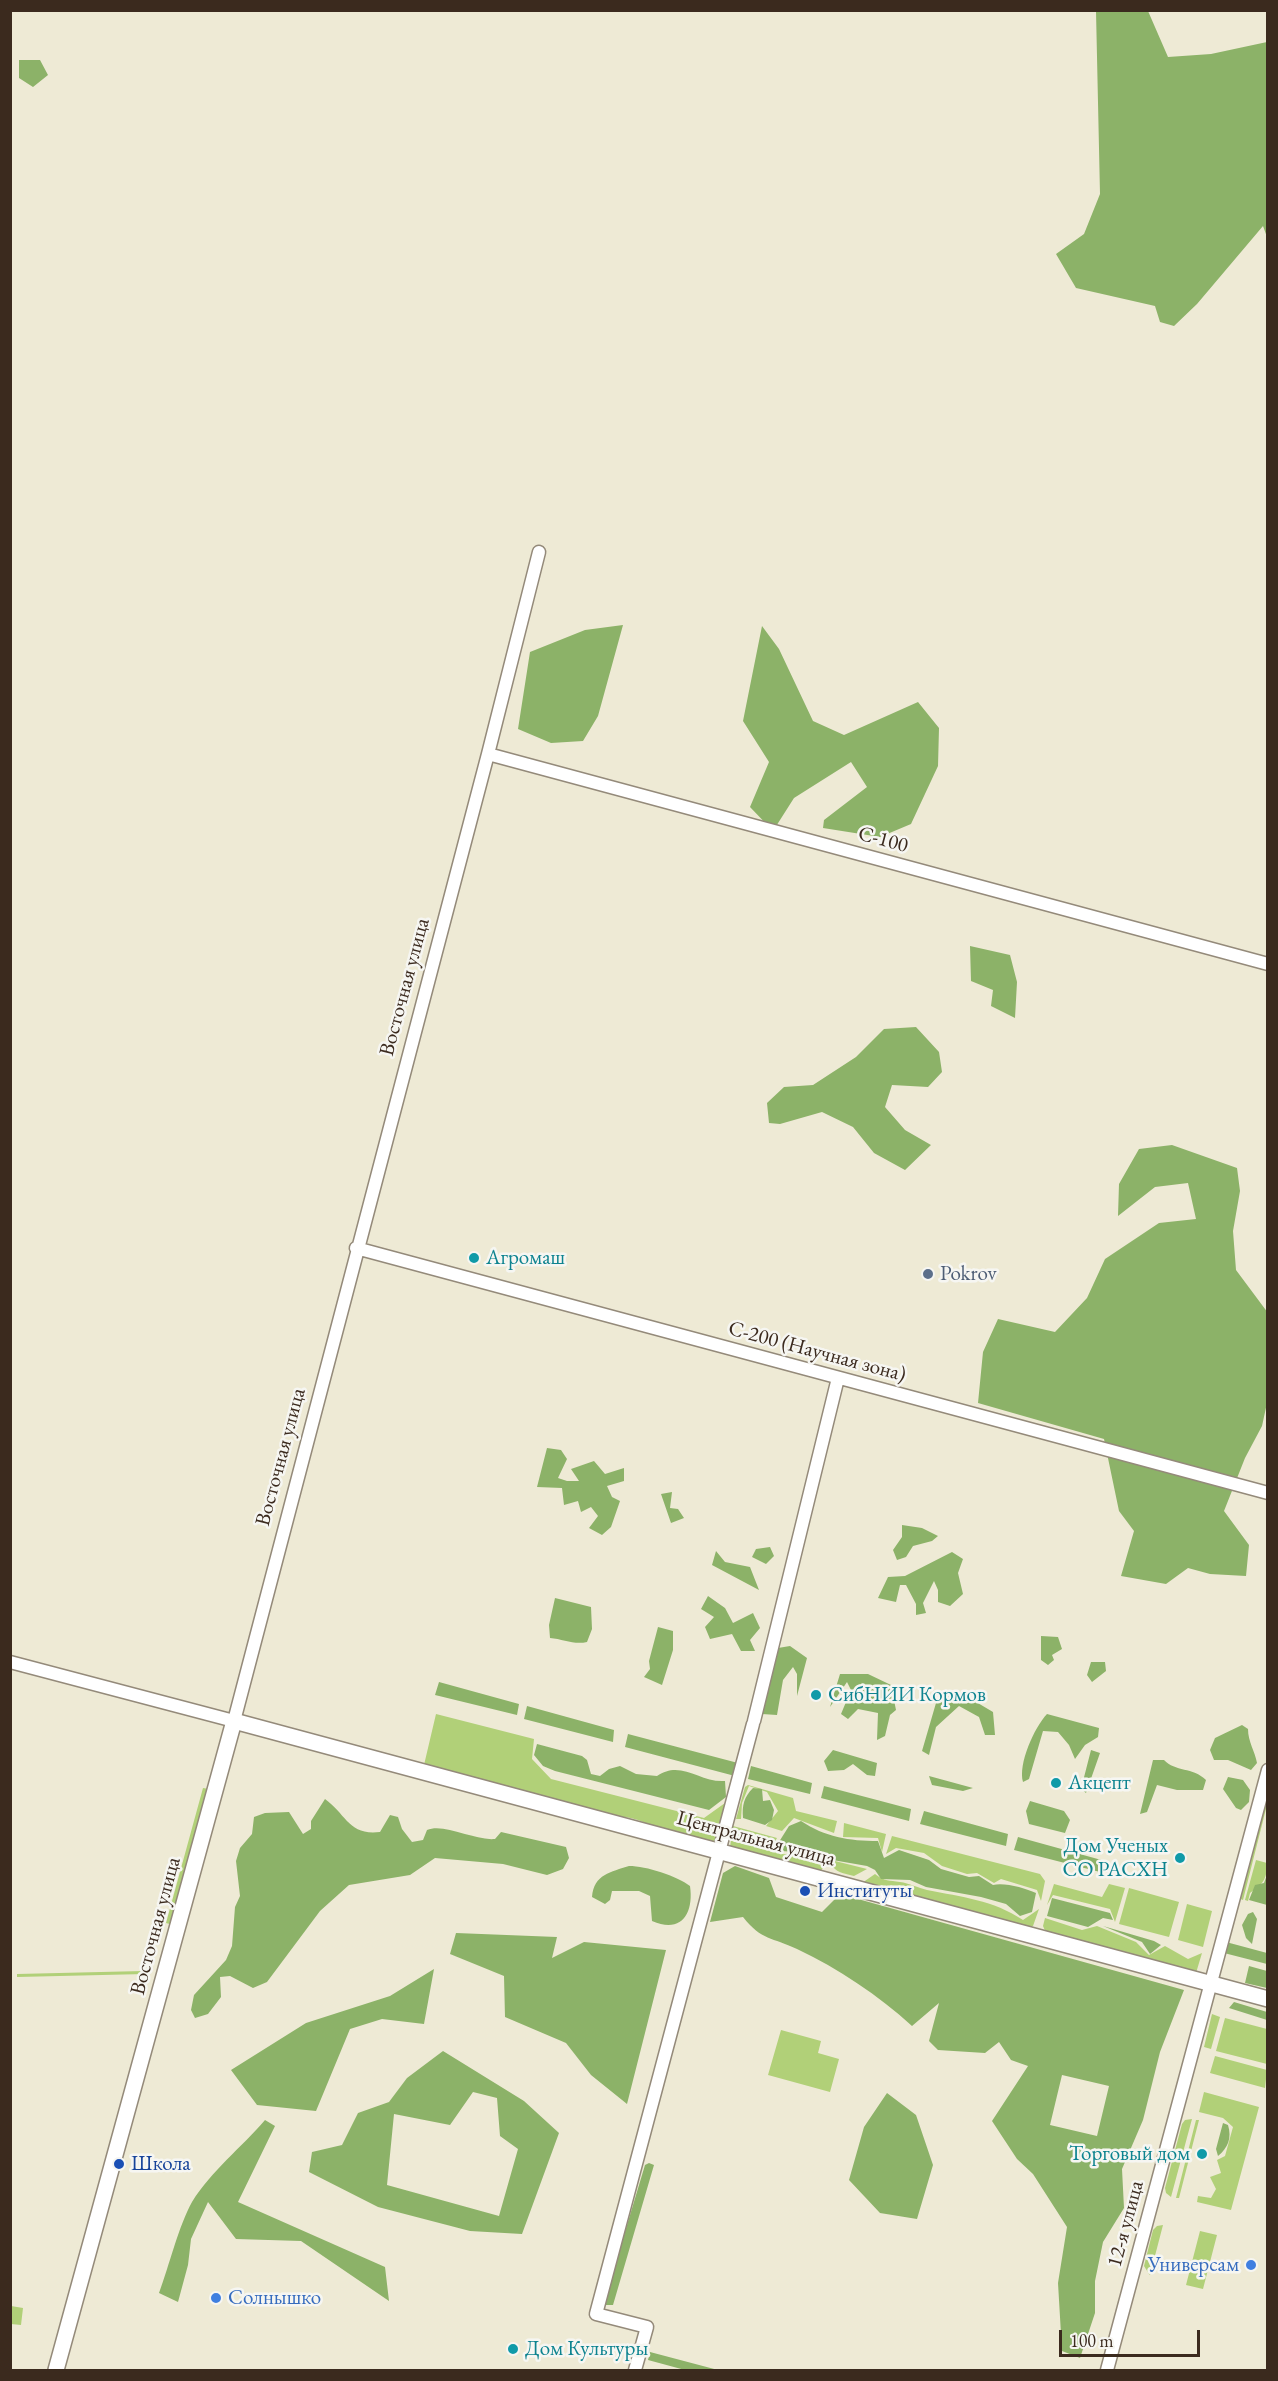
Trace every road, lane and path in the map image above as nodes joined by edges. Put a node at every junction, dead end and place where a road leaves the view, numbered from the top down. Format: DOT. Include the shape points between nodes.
graph roads {
  1 [pos="539,552"];
  2 [pos="489,754"];
  3 [pos="1268,964"];
  4 [pos="356,1248"];
  5 [pos="838,1378"];
  6 [pos="1268,1493"];
  7 [pos="10,1662"];
  8 [pos="234,1721"];
  9 [pos="1268,1770"];
  10 [pos="719,1851"];
  11 [pos="1211,1984"];
  12 [pos="1268,1999"];
  13 [pos="56,2370"];
  14 [pos="635,2370"];
  15 [pos="1107,2370"];
  1 -- 2 [label="street, Восточная улица"];
  2 -- 3 [label="street, С-100"];
  2 -- 4 [label="street, Восточная улица"];
  4 -- 5 [label="street, С-200 (Научная зона)"];
  4 -- 8 [label="street, Восточная улица"];
  5 -- 6 [label="street, С-200 (Научная зона)"];
  5 -- 10 [label="street"];
  7 -- 8 [label="street"];
  8 -- 10 [label="main road, Центральная улица"];
  8 -- 13 [label="main road, Восточная улица"];
  9 -- 11 [label="street, 12-я улица"];
  10 -- 11 [label="main road, Центральная улица"];
  10 -- 14 [label="street" via="596,2313 647,2327"];
  11 -- 12 [label="main road, Центральная улица"];
  11 -- 15 [label="street, 12-я улица"];
}
